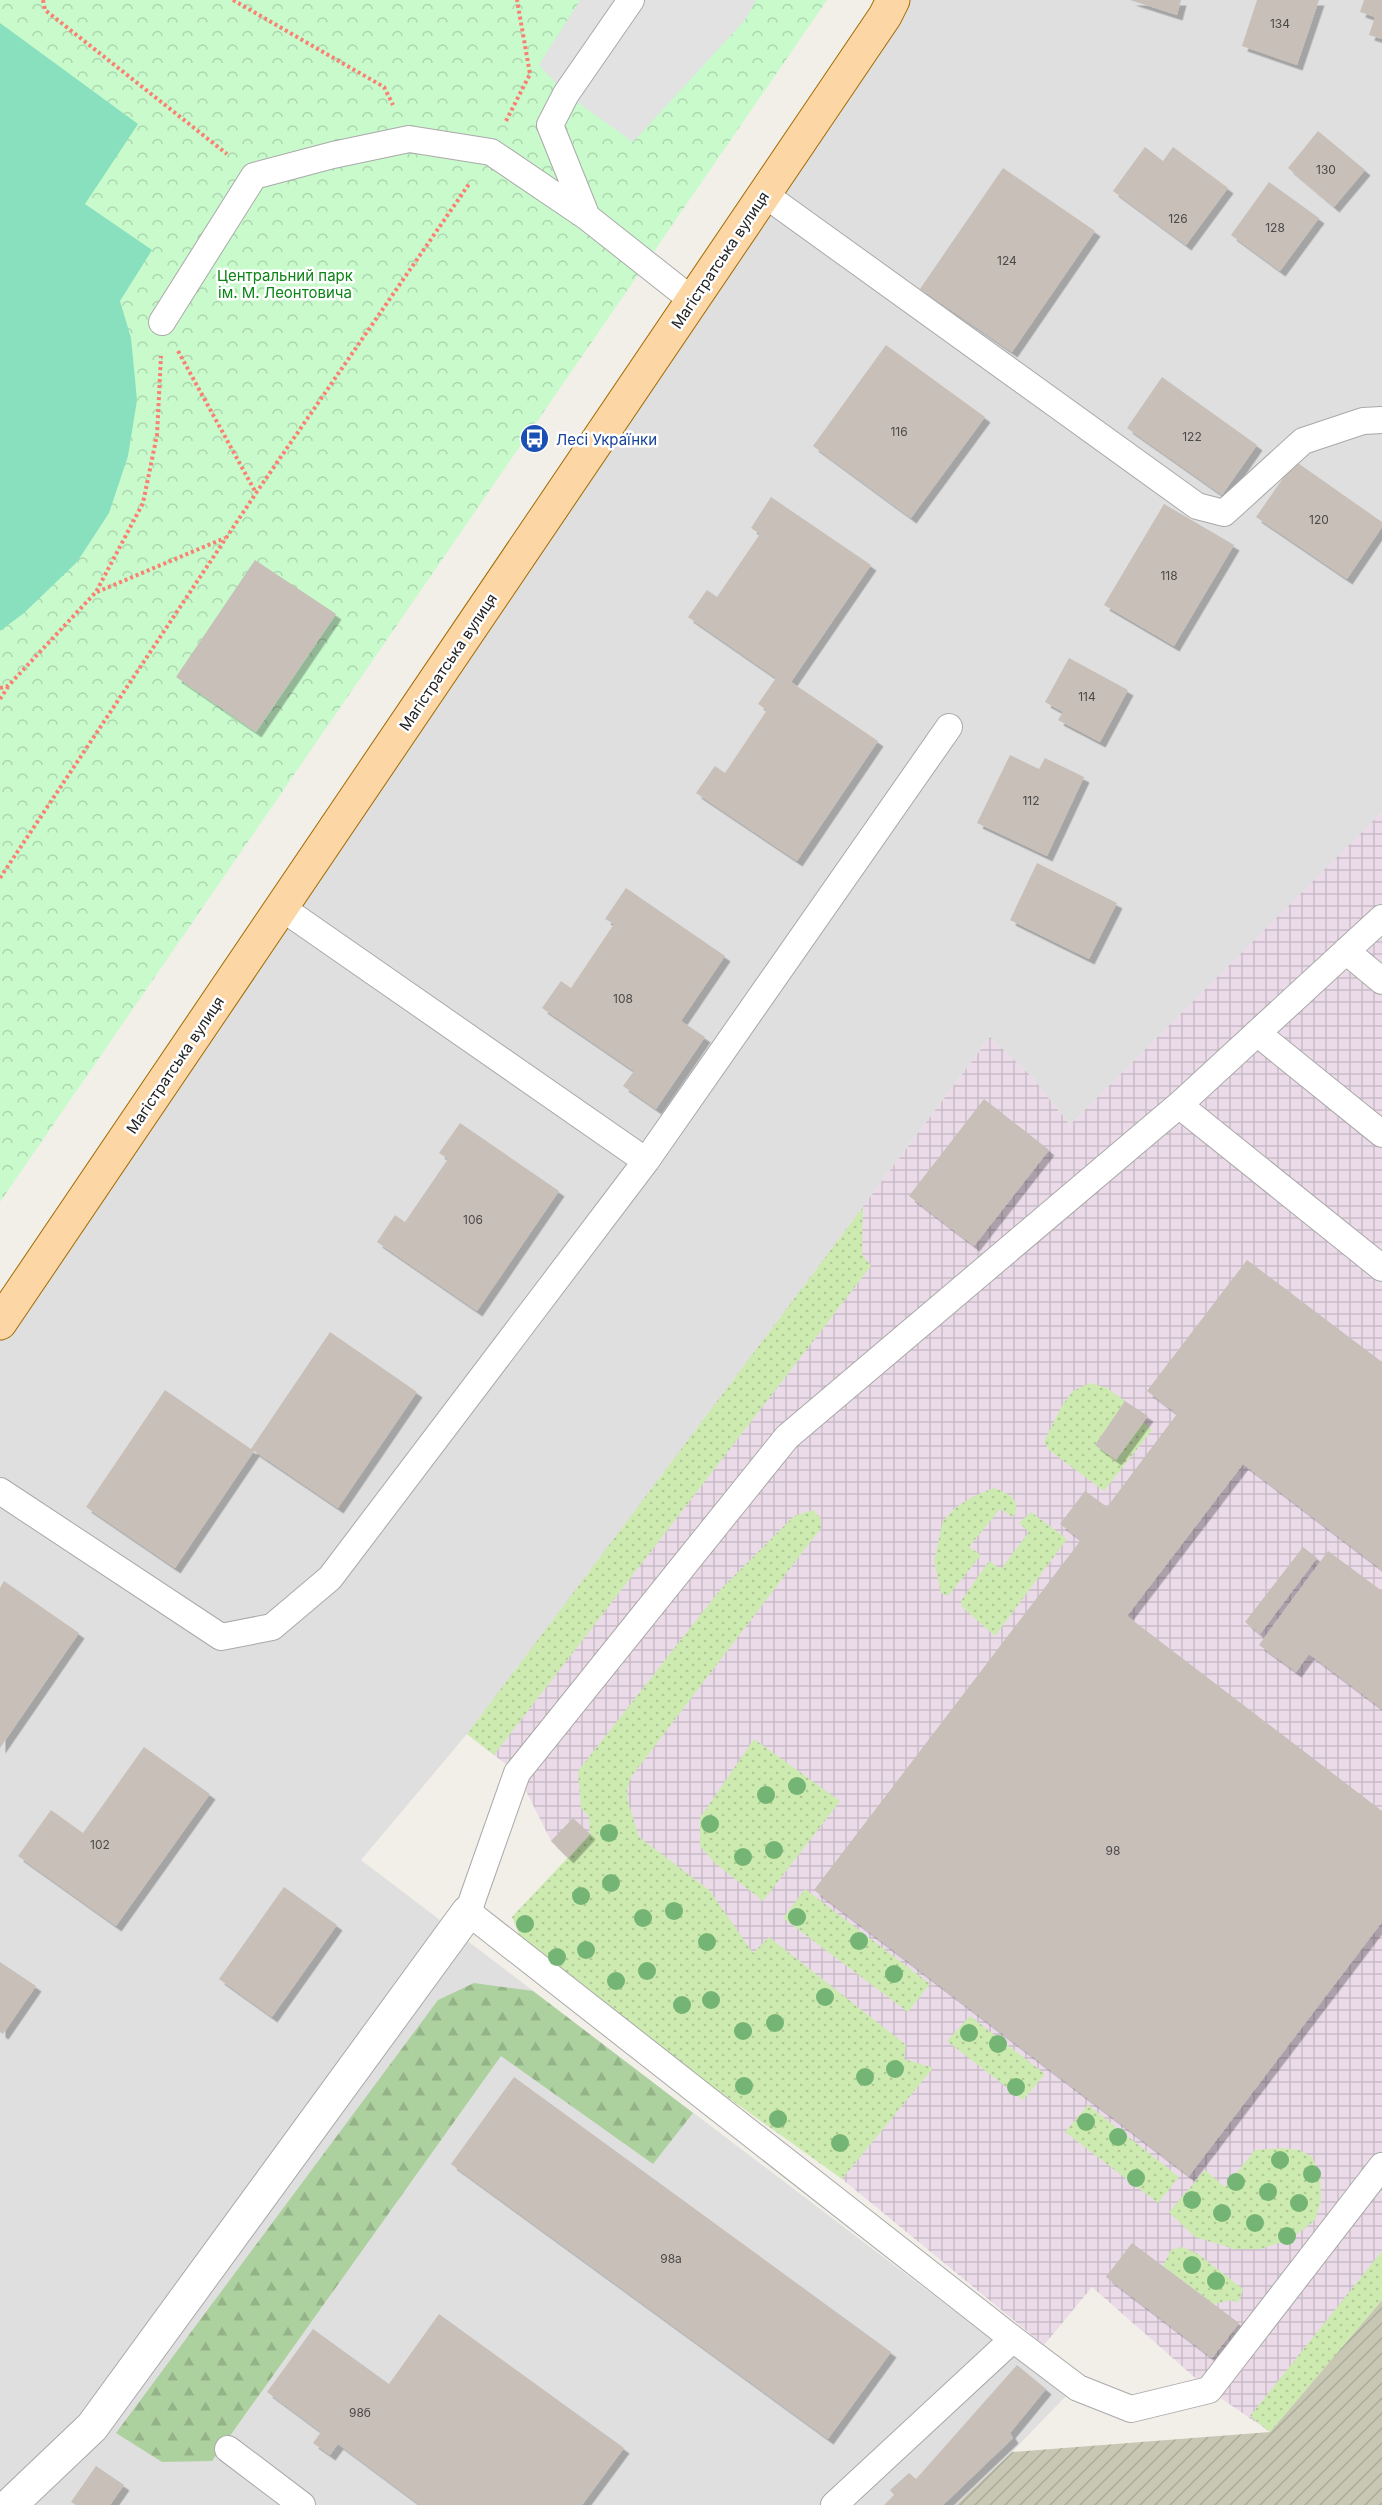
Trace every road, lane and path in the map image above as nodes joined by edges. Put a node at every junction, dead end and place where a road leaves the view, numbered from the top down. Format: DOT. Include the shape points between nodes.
graph roads {
  1 [pos="43,0"];
  2 [pos="233,0"];
  3 [pos="517,0"];
  4 [pos="631,0"];
  5 [pos="893,0"];
  6 [pos="409,139"];
  7 [pos="491,152"];
  8 [pos="254,176"];
  9 [pos="764,194"];
  10 [pos="587,217"];
  11 [pos="693,300"];
  12 [pos="162,322"];
  13 [pos="1382,420"];
  14 [pos="256,493"];
  15 [pos="227,537"];
  16 [pos="96,592"];
  17 [pos="8,686"];
  18 [pos="0,688"];
  19 [pos="0,699"];
  20 [pos="949,727"];
  21 [pos="0,878"];
  22 [pos="282,908"];
  23 [pos="1382,918"];
  24 [pos="1346,951"];
  25 [pos="1382,981"];
  26 [pos="1257,1033"];
  27 [pos="1179,1105"];
  28 [pos="1382,1134"];
  29 [pos="646,1161"];
  30 [pos="1382,1268"];
  31 [pos="0,1323"];
  32 [pos="0,1491"];
  33 [pos="468,1912"];
  34 [pos="1382,2166"];
  35 [pos="1012,2339"];
  36 [pos="228,2449"];
  37 [pos="17,2503"];
  38 [pos="302,2505"];
  39 [pos="834,2505"];
  1 -- 8 [label="path" via="45,9"];
  2 -- 6 [label="path" via="384,87"];
  3 -- 7 [label="path" via="530,74"];
  4 -- 10 [label="lane" via="566,94 550,125"];
  5 -- 9 [label="main road, Магістратська вулиця"];
  6 -- 7 [label="lane"];
  6 -- 8 [label="lane"];
  7 -- 10 [label="lane"];
  7 -- 14 [label="path"];
  8 -- 12 [label="lane"];
  9 -- 11 [label="main road, Магістратська вулиця"];
  9 -- 13 [label="lane" via="1197,506 1224,513 1303,441 1363,421"];
  10 -- 11 [label="lane"];
  11 -- 22 [label="main road, Магістратська вулиця"];
  12 -- 14 [label="path"];
  12 -- 16 [label="path" via="157,435 143,503"];
  14 -- 15 [label="path"];
  15 -- 16 [label="path"];
  15 -- 21 [label="path"];
  16 -- 17 [label="path"];
  17 -- 18 [label="path"];
  17 -- 19 [label="path"];
  20 -- 29 [label="lane"];
  22 -- 29 [label="lane"];
  22 -- 31 [label="main road, Магістратська вулиця"];
  23 -- 24 [label="lane"];
  24 -- 25 [label="lane"];
  24 -- 26 [label="lane"];
  26 -- 27 [label="lane"];
  26 -- 28 [label="lane"];
  27 -- 30 [label="lane"];
  27 -- 33 [label="lane" via="787,1437 517,1773"];
  29 -- 32 [label="lane" via="330,1578 272,1628 221,1637"];
  33 -- 35 [label="lane"];
  33 -- 37 [label="street" via="92,2427"];
  34 -- 35 [label="lane" via="1209,2390 1131,2409 1078,2388"];
  35 -- 39 [label="lane"];
  36 -- 38 [label="lane"];
}
